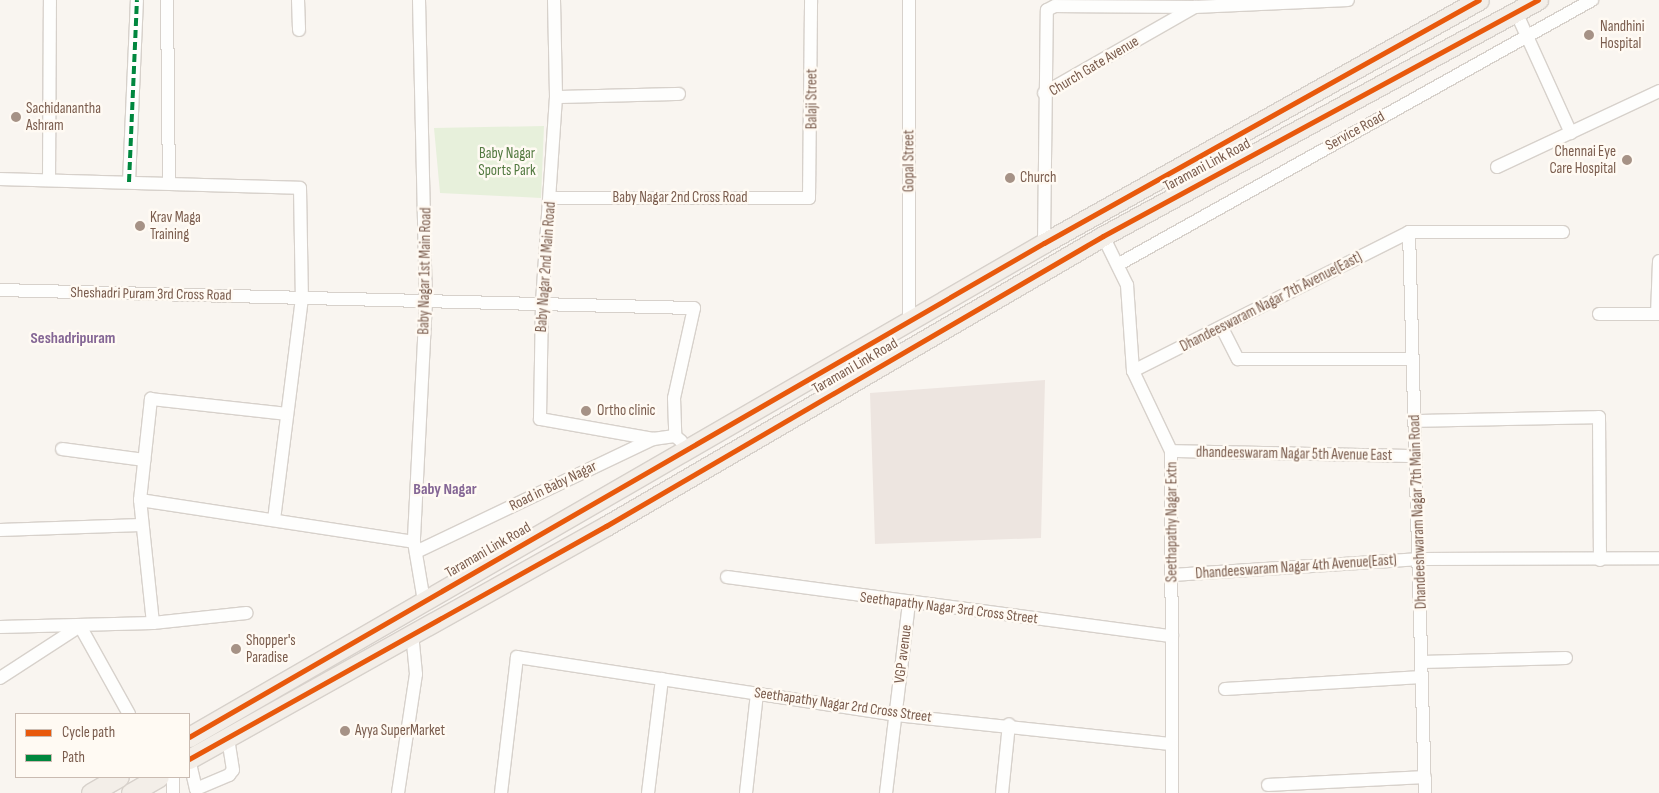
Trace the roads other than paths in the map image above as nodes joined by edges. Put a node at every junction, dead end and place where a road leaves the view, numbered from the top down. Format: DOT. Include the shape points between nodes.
graph roads {
  1 [pos="50,0"];
  2 [pos="137,0"];
  3 [pos="167,0"];
  4 [pos="298,0"];
  5 [pos="419,0"];
  6 [pos="554,0"];
  7 [pos="811,0"];
  8 [pos="909,0"];
  9 [pos="1348,0"];
  10 [pos="1538,0"];
  11 [pos="1592,0"];
  12 [pos="1224,2"];
  13 [pos="1472,2"];
  14 [pos="1195,7"];
  15 [pos="1516,12"];
  16 [pos="298,30"];
  17 [pos="1482,30"];
  18 [pos="1526,38"];
  19 [pos="1659,91"];
  20 [pos="1044,93"];
  21 [pos="679,94"];
  22 [pos="556,97"];
  23 [pos="1571,133"];
  24 [pos="1497,167"];
  25 [pos="0,179"];
  26 [pos="49,180"];
  27 [pos="130,182"];
  28 [pos="169,182"];
  29 [pos="551,198"];
  30 [pos="808,198"];
  31 [pos="1409,232"];
  32 [pos="1563,232"];
  33 [pos="1103,236"];
  34 [pos="1044,243"];
  35 [pos="1659,261"];
  36 [pos="1119,264"];
  37 [pos="0,290"];
  38 [pos="302,298"];
  39 [pos="426,301"];
  40 [pos="542,303"];
  41 [pos="1599,314"];
  42 [pos="1658,314"];
  43 [pos="909,322"];
  44 [pos="1222,328"];
  45 [pos="1412,359"];
  46 [pos="1132,370"];
  47 [pos="286,414"];
  48 [pos="1414,421"];
  49 [pos="675,436"];
  50 [pos="653,439"];
  51 [pos="62,449"];
  52 [pos="688,449"];
  53 [pos="1171,450"];
  54 [pos="1416,456"];
  55 [pos="144,460"];
  56 [pos="647,471"];
  57 [pos="661,494"];
  58 [pos="140,500"];
  59 [pos="274,519"];
  60 [pos="141,525"];
  61 [pos="0,530"];
  62 [pos="415,547"];
  63 [pos="1659,558"];
  64 [pos="1420,559"];
  65 [pos="1600,560"];
  66 [pos="1172,576"];
  67 [pos="727,577"];
  68 [pos="424,601"];
  69 [pos="909,604"];
  70 [pos="246,613"];
  71 [pos="153,623"];
  72 [pos="80,626"];
  73 [pos="0,627"];
  74 [pos="412,633"];
  75 [pos="1172,636"];
  76 [pos="1566,658"];
  77 [pos="1422,662"];
  78 [pos="0,678"];
  79 [pos="1422,678"];
  80 [pos="662,679"];
  81 [pos="1225,689"];
  82 [pos="757,694"];
  83 [pos="129,713"];
  84 [pos="895,715"];
  85 [pos="1009,724"];
  86 [pos="190,735"];
  87 [pos="228,737"];
  88 [pos="1170,744"];
  89 [pos="190,758"];
  90 [pos="190,767"];
  91 [pos="1425,777"];
  92 [pos="117,778"];
  93 [pos="157,778"];
  94 [pos="173,778"];
  95 [pos="1268,785"];
  96 [pos="193,791"];
  97 [pos="90,793"];
  98 [pos="130,793"];
  99 [pos="173,793"];
  100 [pos="398,793"];
  101 [pos="501,793"];
  102 [pos="648,793"];
  103 [pos="746,793"];
  104 [pos="886,793"];
  105 [pos="1002,793"];
  106 [pos="1172,793"];
  107 [pos="1425,793"];
  1 -- 26 [label="street"];
  2 -- 27 [label="street"];
  3 -- 28 [label="street"];
  4 -- 16 [label="street"];
  5 -- 39 [label="street, Baby Nagar 1st Main Road"];
  6 -- 22 [label="street, Baby Nagar 2nd Main Road"];
  7 -- 30 [label="street, Balaji Street"];
  8 -- 43 [label="street, Gopal Street"];
  9 -- 12 [label="street, Church Gate Avenue"];
  10 -- 15 [label="main road, Taramani Link Road"];
  11 -- 18 [label="street, Service Road"];
  12 -- 14 [label="street, Church Gate Avenue"];
  13 -- 17 [label="main road"];
  13 -- 34 [label="main road, Taramani Link Road"];
  14 -- 20 [label="street, Church Gate Avenue"];
  14 -- 20 [label="street" via="1049,8"];
  15 -- 17 [label="main road, Taramani Link Road"];
  15 -- 18 [label="street"];
  17 -- 33 [label="main road, Taramani Link Road"];
  18 -- 23 [label="street"];
  18 -- 36 [label="street, Service Road"];
  19 -- 23 [label="street"];
  20 -- 34 [label="street, Church Gate Avenue"];
  21 -- 22 [label="street"];
  22 -- 29 [label="street, Baby Nagar 2nd Main Road"];
  23 -- 24 [label="street"];
  25 -- 26 [label="street"];
  26 -- 27 [label="street"];
  27 -- 28 [label="street"];
  28 -- 38 [label="street" via="300,188"];
  29 -- 30 [label="street, Baby Nagar 2nd Cross Road"];
  29 -- 40 [label="street, Baby Nagar 2nd Main Road"];
  31 -- 32 [label="street"];
  31 -- 44 [label="street, Dhandeeswaram Nagar 7th Avenue(East)"];
  31 -- 45 [label="street, Dhandeeshwaram Nagar 7th Main Road"];
  33 -- 36 [label="street, Seethapathy Nagar Extn"];
  33 -- 57 [label="main road, Taramani Link Road"];
  34 -- 43 [label="main road, Taramani Link Road"];
  35 -- 42 [label="street"];
  36 -- 46 [label="street, Seethapathy Nagar Extn" via="1127,285"];
  37 -- 38 [label="street, Sheshadri Puram 3rd Cross Road"];
  38 -- 39 [label="street, Sheshadri Puram 3rd Cross Road"];
  38 -- 47 [label="street"];
  39 -- 40 [label="street, Sheshadri Puram 3rd Cross Road"];
  39 -- 62 [label="street, Baby Nagar 1st Main Road"];
  40 -- 49 [label="street, Sheshadri Puram 3rd Cross Road" via="694,308 674,398"];
  40 -- 50 [label="street, Baby Nagar 2nd Main Road" via="540,418"];
  41 -- 42 [label="street"];
  43 -- 52 [label="main road, Taramani Link Road"];
  44 -- 45 [label="street" via="1238,359"];
  44 -- 46 [label="street, Dhandeeswaram Nagar 7th Avenue(East)"];
  45 -- 48 [label="street, Dhandeeshwaram Nagar 7th Main Road"];
  46 -- 53 [label="street, Seethapathy Nagar Extn"];
  47 -- 55 [label="street" via="151,399"];
  47 -- 59 [label="street"];
  48 -- 54 [label="street, Dhandeeshwaram Nagar 7th Main Road"];
  48 -- 65 [label="street" via="1599,417"];
  49 -- 50 [label="street, Road in Baby Nagar"];
  49 -- 52 [label="street"];
  50 -- 62 [label="street, Road in Baby Nagar"];
  51 -- 55 [label="street"];
  52 -- 56 [label="main road, Taramani Link Road"];
  53 -- 54 [label="street, dhandeeswaram Nagar 5th Avenue East"];
  53 -- 66 [label="street, Seethapathy Nagar Extn"];
  54 -- 64 [label="street, Dhandeeshwaram Nagar 7th Main Road"];
  55 -- 58 [label="street"];
  56 -- 57 [label="main road"];
  56 -- 68 [label="main road, Taramani Link Road"];
  57 -- 74 [label="main road, Taramani Link Road"];
  58 -- 59 [label="street"];
  58 -- 60 [label="street"];
  59 -- 62 [label="street"];
  60 -- 61 [label="street"];
  60 -- 71 [label="street"];
  62 -- 68 [label="street, Baby Nagar 1st Main Road"];
  63 -- 65 [label="street, Dhandeeswaram Nagar 4th Avenue(East)"];
  64 -- 65 [label="street, Dhandeeswaram Nagar 4th Avenue(East)"];
  64 -- 66 [label="street, Dhandeeswaram Nagar 4th Avenue(East)"];
  64 -- 77 [label="street, Dhandeeshwaram Nagar 7th Main Road"];
  66 -- 75 [label="street, Seethapathy Nagar Extn"];
  67 -- 69 [label="street, Seethapathy Nagar 3rd Cross Street"];
  68 -- 86 [label="main road, Taramani Link Road"];
  69 -- 75 [label="street, Seethapathy Nagar 3rd Cross Street"];
  69 -- 84 [label="street, VGP avenue"];
  70 -- 71 [label="street"];
  71 -- 72 [label="street"];
  72 -- 73 [label="street"];
  72 -- 78 [label="street"];
  72 -- 83 [label="street"];
  74 -- 87 [label="main road, Taramani Link Road"];
  74 -- 100 [label="street" via="416,674"];
  75 -- 88 [label="street, Seethapathy Nagar Extn"];
  76 -- 77 [label="street"];
  77 -- 79 [label="street, Dhandeeshwaram Nagar 7th Main Road"];
  79 -- 81 [label="street"];
  79 -- 91 [label="street, Dhandeeshwaram Nagar 7th Main Road"];
  80 -- 82 [label="street, Seethapathy Nagar 2rd Cross Street"];
  80 -- 101 [label="street, Seethapathy Nagar 2rd Cross Street" via="517,657"];
  80 -- 102 [label="street"];
  82 -- 84 [label="street, Seethapathy Nagar 2rd Cross Street"];
  82 -- 103 [label="street"];
  84 -- 85 [label="street, Seethapathy Nagar 2rd Cross Street"];
  84 -- 104 [label="street, VGP avenue"];
  85 -- 88 [label="street, Seethapathy Nagar 2rd Cross Street"];
  85 -- 105 [label="street"];
  87 -- 89 [label="main road, Taramani Link Road"];
  87 -- 96 [label="street" via="232,772"];
  88 -- 106 [label="street, Seethapathy Nagar Extn"];
  90 -- 96 [label="street"];
  91 -- 95 [label="street"];
  91 -- 107 [label="street, Dhandeeshwaram Nagar 7th Main Road"];
  92 -- 97 [label="main road"];
  93 -- 98 [label="main road"];
  94 -- 99 [label="street"];
}
